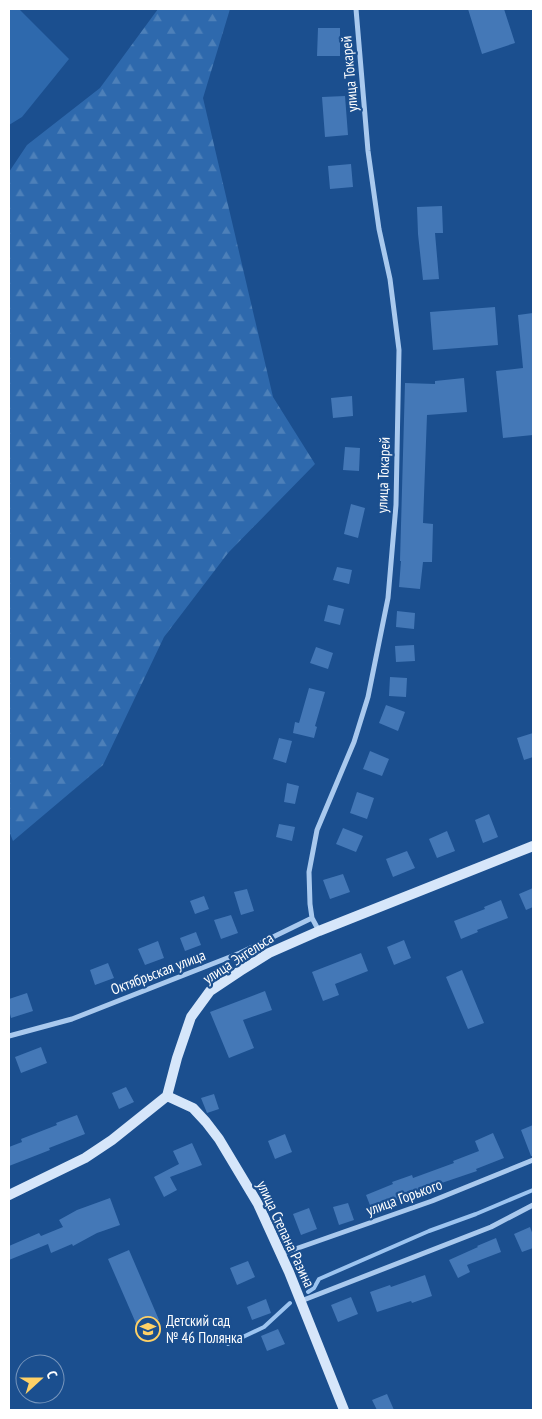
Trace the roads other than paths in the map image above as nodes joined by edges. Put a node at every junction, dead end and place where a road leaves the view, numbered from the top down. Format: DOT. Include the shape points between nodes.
graph roads {
  1 [pos="356,9"];
  2 [pos="533,846"];
  3 [pos="312,918"];
  4 [pos="319,931"];
  5 [pos="9,1036"];
  6 [pos="167,1096"];
  7 [pos="533,1160"];
  8 [pos="9,1195"];
  9 [pos="533,1205"];
  10 [pos="281,1254"];
  11 [pos="301,1302"];
  12 [pos="344,1410"];
  1 -- 3 [label="street, улица Токарей" via="368,151 399,350 396,505 388,598 368,697 354,742 317,830 309,872"];
  2 -- 4 [label="street, улица Энгельса"];
  3 -- 4 [label="street, улица Токарей"];
  3 -- 5 [label="street, Октябрьская улица" via="240,953 81,1016"];
  4 -- 6 [label="street, улица Энгельса" via="269,953 210,991 191,1017"];
  6 -- 8 [label="street" via="86,1158"];
  6 -- 10 [label="street, улица Степана Разина" via="193,1108 219,1139 258,1204"];
  7 -- 10 [label="street, улица Горького" via="432,1201"];
  9 -- 11 [label="street" via="491,1227"];
  10 -- 11 [label="street, улица Степана Разина"];
  11 -- 12 [label="street, улица Степана Разина"];
}
